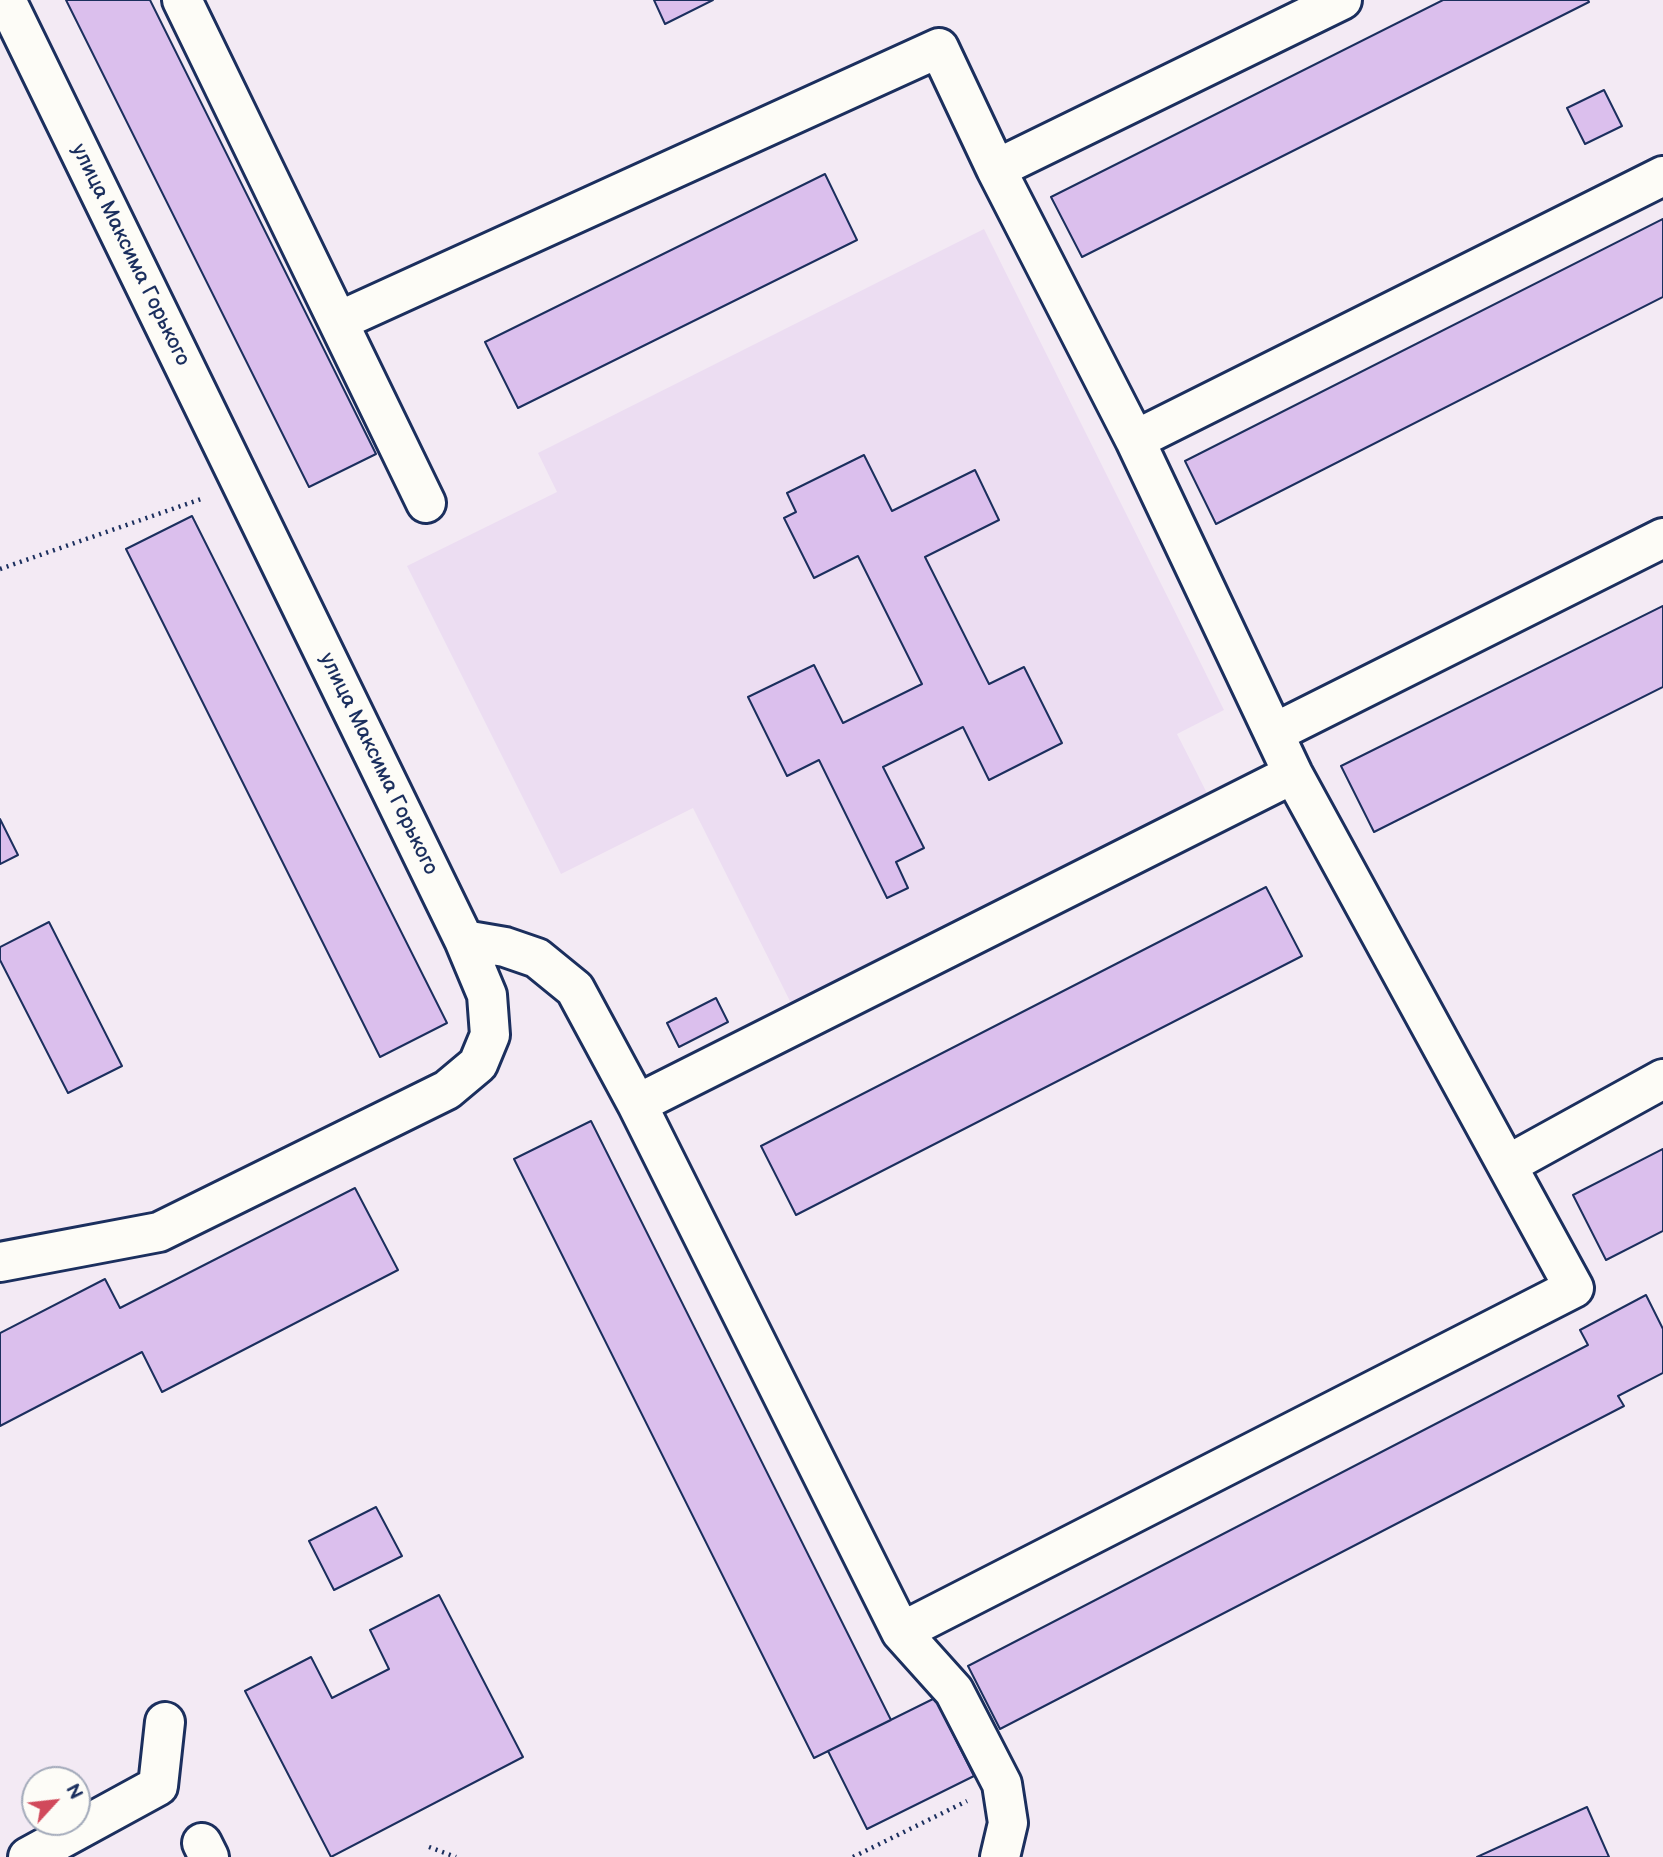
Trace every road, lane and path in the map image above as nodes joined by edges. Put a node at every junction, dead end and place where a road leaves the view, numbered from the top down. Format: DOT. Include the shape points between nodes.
graph roads {
  1 [pos="6,0"];
  2 [pos="181,0"];
  3 [pos="1342,0"];
  4 [pos="996,169"];
  5 [pos="1663,176"];
  6 [pos="339,321"];
  7 [pos="1135,440"];
  8 [pos="241,485"];
  9 [pos="426,503"];
  10 [pos="1663,538"];
  11 [pos="0,569"];
  12 [pos="1274,733"];
  13 [pos="1293,774"];
  14 [pos="464,940"];
  15 [pos="1663,1079"];
  16 [pos="637,1104"];
  17 [pos="1507,1165"];
  18 [pos="0,1262"];
  19 [pos="901,1632"];
  20 [pos="165,1721"];
  21 [pos="1002,1784"];
  22 [pos="74,1846"];
  23 [pos="429,1847"];
  24 [pos="28,1857"];
  25 [pos="456,1857"];
  26 [pos="853,1857"];
  27 [pos="1000,1857"];
  1 -- 8 [label="street, улица Максима Горького"];
  2 -- 6 [label="street"];
  3 -- 4 [label="street"];
  4 -- 6 [label="street" via="939,48"];
  4 -- 7 [label="street"];
  5 -- 7 [label="street"];
  6 -- 9 [label="street"];
  7 -- 12 [label="street"];
  8 -- 11 [label="path"];
  8 -- 14 [label="street, улица Максима Горького"];
  10 -- 12 [label="street"];
  12 -- 13 [label="street"];
  13 -- 16 [label="street"];
  13 -- 17 [label="street"];
  14 -- 16 [label="street" via="537,958 575,989"];
  14 -- 18 [label="street, улица Максима Горького" via="487,995 490,1035 478,1065 447,1090 159,1232"];
  15 -- 17 [label="street"];
  16 -- 19 [label="street"];
  17 -- 19 [label="street" via="1574,1288"];
  19 -- 21 [label="street" via="954,1691"];
  20 -- 22 [label="street" via="158,1786"];
  21 -- 26 [label="path"];
  21 -- 27 [label="street" via="1008,1823"];
  22 -- 24 [label="street"];
  23 -- 25 [label="path"];
}
